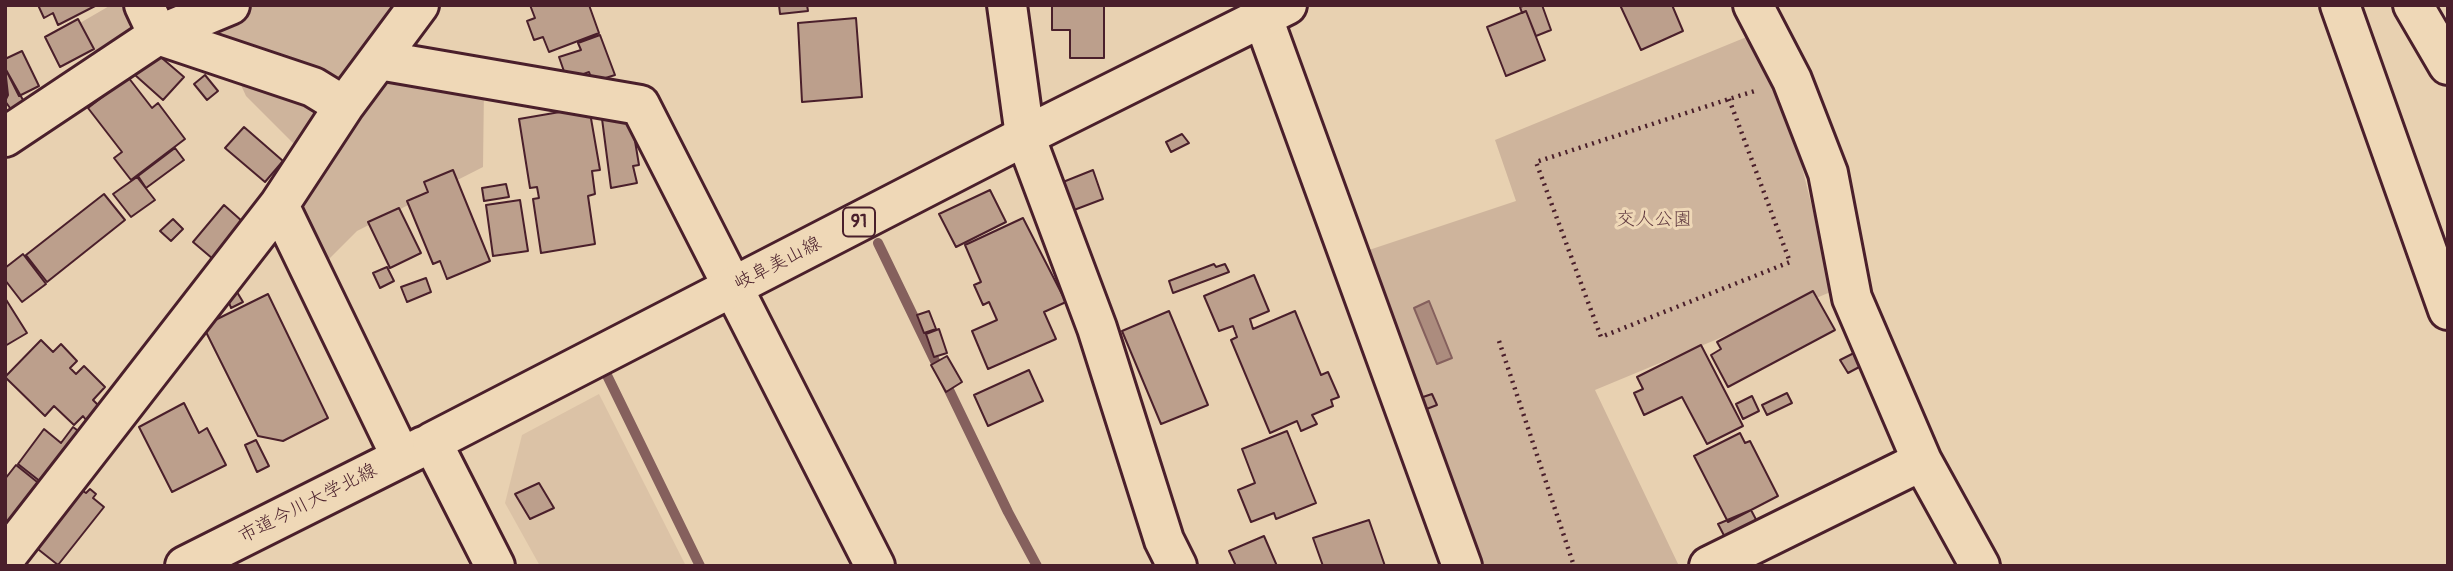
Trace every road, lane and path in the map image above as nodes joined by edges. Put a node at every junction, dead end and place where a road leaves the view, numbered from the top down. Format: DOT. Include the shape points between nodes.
graph roads {
  1 [pos="230,5"];
  2 [pos="419,5"];
  3 [pos="1007,5"];
  4 [pos="1753,5"];
  5 [pos="2413,5"];
  6 [pos="2341,7"];
  7 [pos="1275,12"];
  8 [pos="151,20"];
  9 [pos="379,60"];
  10 [pos="2448,65"];
  11 [pos="1792,80"];
  12 [pos="1730,99"];
  13 [pos="344,106"];
  14 [pos="1025,136"];
  15 [pos="5,137"];
  16 [pos="279,205"];
  17 [pos="732,287"];
  18 [pos="2448,310"];
  19 [pos="1499,341"];
  20 [pos="416,450"];
  21 [pos="1922,461"];
  22 [pos="5,558"];
  23 [pos="185,566"];
  24 [pos="495,566"];
  25 [pos="875,566"];
  26 [pos="1177,566"];
  27 [pos="1462,566"];
  28 [pos="1574,566"];
  29 [pos="1709,566"];
  30 [pos="1980,566"];
  1 -- 8 [label="main road"];
  2 -- 9 [label="main road"];
  3 -- 14 [label="main road"];
  4 -- 11 [label="main road"];
  5 -- 10 [label="main road"];
  6 -- 18 [label="main road"];
  7 -- 14 [label="main road, 岐阜美山線 / 91"];
  7 -- 27 [label="main road"];
  8 -- 13 [label="main road" via="313,87"];
  8 -- 15 [label="main road"];
  9 -- 13 [label="main road"];
  9 -- 17 [label="main road" via="640,105"];
  11 -- 12 [label="path"];
  11 -- 21 [label="main road" via="1828,173 1852,298"];
  12 -- 12 [label="path" via="1536,162 1601,337 1790,262"];
  13 -- 16 [label="main road"];
  14 -- 17 [label="main road, 岐阜美山線 / 91"];
  14 -- 26 [label="main road" via="1097,328 1164,540"];
  16 -- 20 [label="main road"];
  16 -- 22 [label="main road"];
  17 -- 20 [label="main road, 岐阜美山線 / 91"];
  17 -- 25 [label="main road"];
  19 -- 28 [label="path"];
  20 -- 23 [label="main road, 市道今川大学北線"];
  20 -- 24 [label="main road"];
  21 -- 29 [label="main road"];
  21 -- 30 [label="main road"];
}
